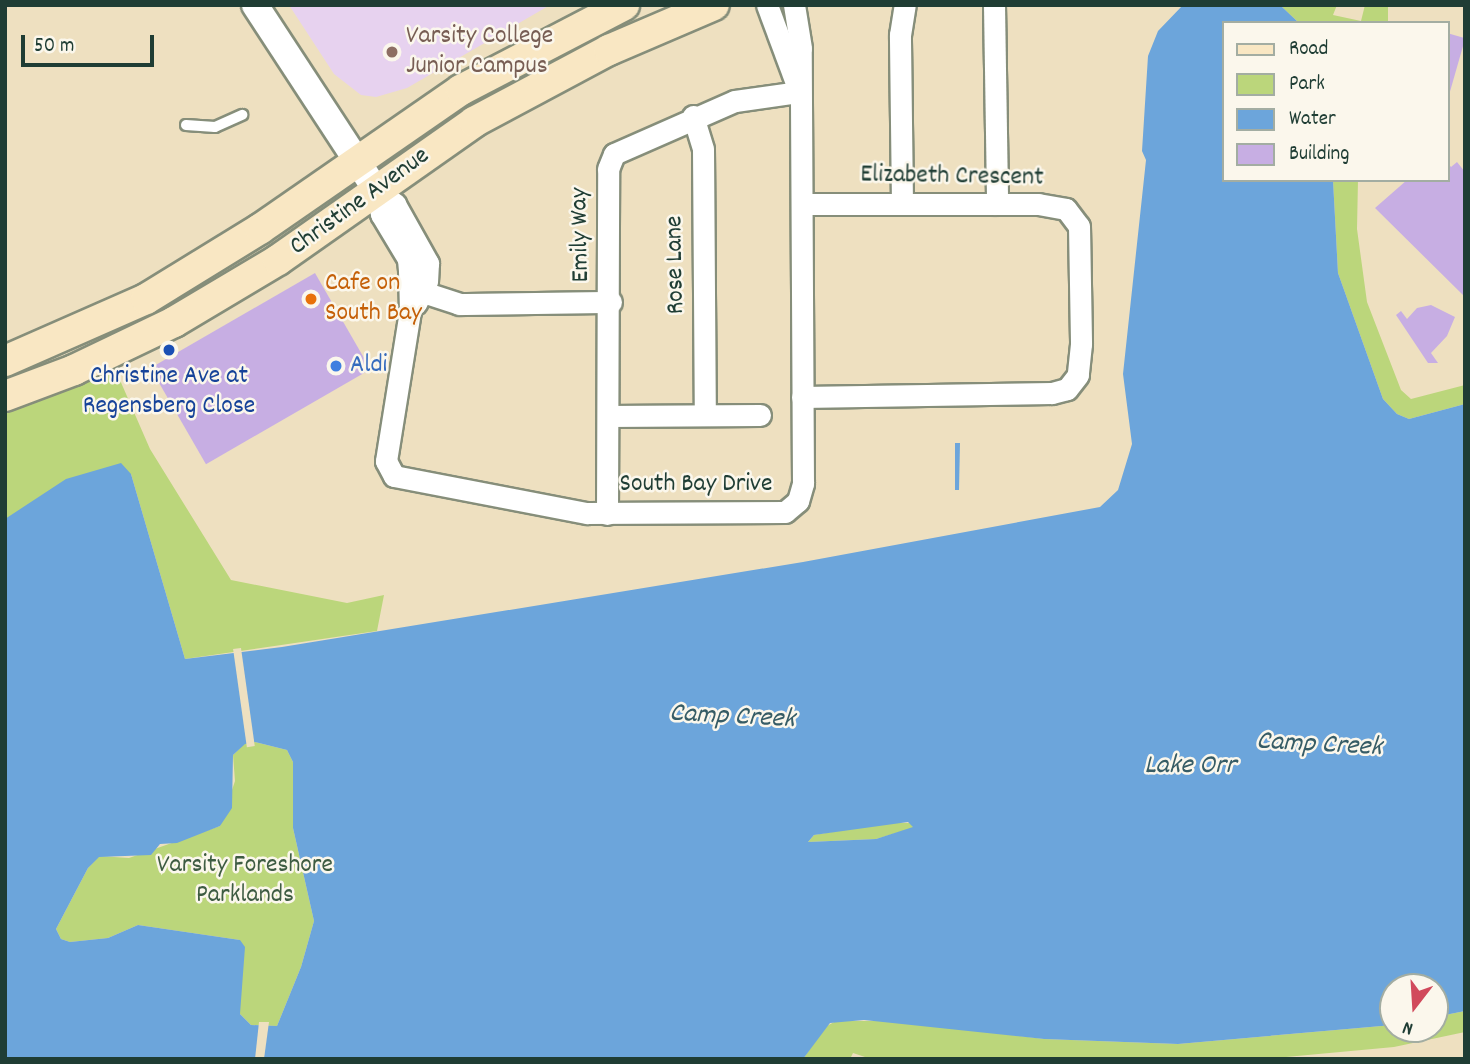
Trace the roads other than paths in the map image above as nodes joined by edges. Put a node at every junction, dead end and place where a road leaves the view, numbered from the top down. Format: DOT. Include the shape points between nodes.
graph roads {
  1 [pos="256,5"];
  2 [pos="624,5"];
  3 [pos="715,5"];
  4 [pos="767,5"];
  5 [pos="794,5"];
  6 [pos="905,5"];
  7 [pos="995,5"];
  8 [pos="799,92"];
  9 [pos="242,115"];
  10 [pos="693,116"];
  11 [pos="186,125"];
  12 [pos="359,160"];
  13 [pos="376,190"];
  14 [pos="802,204"];
  15 [pos="902,204"];
  16 [pos="997,204"];
  17 [pos="423,292"];
  18 [pos="611,302"];
  19 [pos="410,311"];
  20 [pos="5,361"];
  21 [pos="5,396"];
  22 [pos="802,397"];
  23 [pos="705,415"];
  24 [pos="760,415"];
  25 [pos="608,416"];
  26 [pos="607,514"];
  1 -- 12 [label="street"];
  2 -- 12 [label="main road, Christine Avenue" via="493,71"];
  3 -- 13 [label="main road, Christine Avenue" via="618,45 527,92 474,122"];
  4 -- 8 [label="street, South Bay Drive"];
  5 -- 8 [label="street, South Bay Drive" via="801,48"];
  6 -- 15 [label="street" via="900,35"];
  7 -- 16 [label="street"];
  8 -- 10 [label="street, Emily Way" via="748,98"];
  8 -- 14 [label="street, South Bay Drive"];
  9 -- 11 [label="lane" via="215,127"];
  10 -- 18 [label="street, Emily Way" via="614,155 608,169"];
  10 -- 23 [label="street, Rose Lane" via="703,149"];
  12 -- 13 [label="street"];
  12 -- 20 [label="main road, Christine Avenue" via="250,236 146,299"];
  13 -- 17 [label="street, South Bay Drive" via="395,204 422,247 428,263"];
  13 -- 19 [label="street, South Bay Drive" via="382,214 408,259"];
  13 -- 21 [label="main road, Christine Avenue" via="278,260 174,322 74,370"];
  14 -- 15 [label="street, Elizabeth Crescent"];
  14 -- 22 [label="street, South Bay Drive"];
  15 -- 16 [label="street, Elizabeth Crescent"];
  16 -- 22 [label="street, Elizabeth Crescent" via="1066,209 1079,226 1081,344 1078,375 1067,390"];
  17 -- 18 [label="street" via="459,304"];
  17 -- 19 [label="street, South Bay Drive"];
  18 -- 25 [label="street, Emily Way"];
  19 -- 26 [label="street, South Bay Drive" via="386,461 394,475 406,482"];
  22 -- 26 [label="street, South Bay Drive" via="803,483 794,507 775,514"];
  23 -- 24 [label="street"];
  23 -- 25 [label="street"];
  25 -- 26 [label="street, Emily Way"];
}
